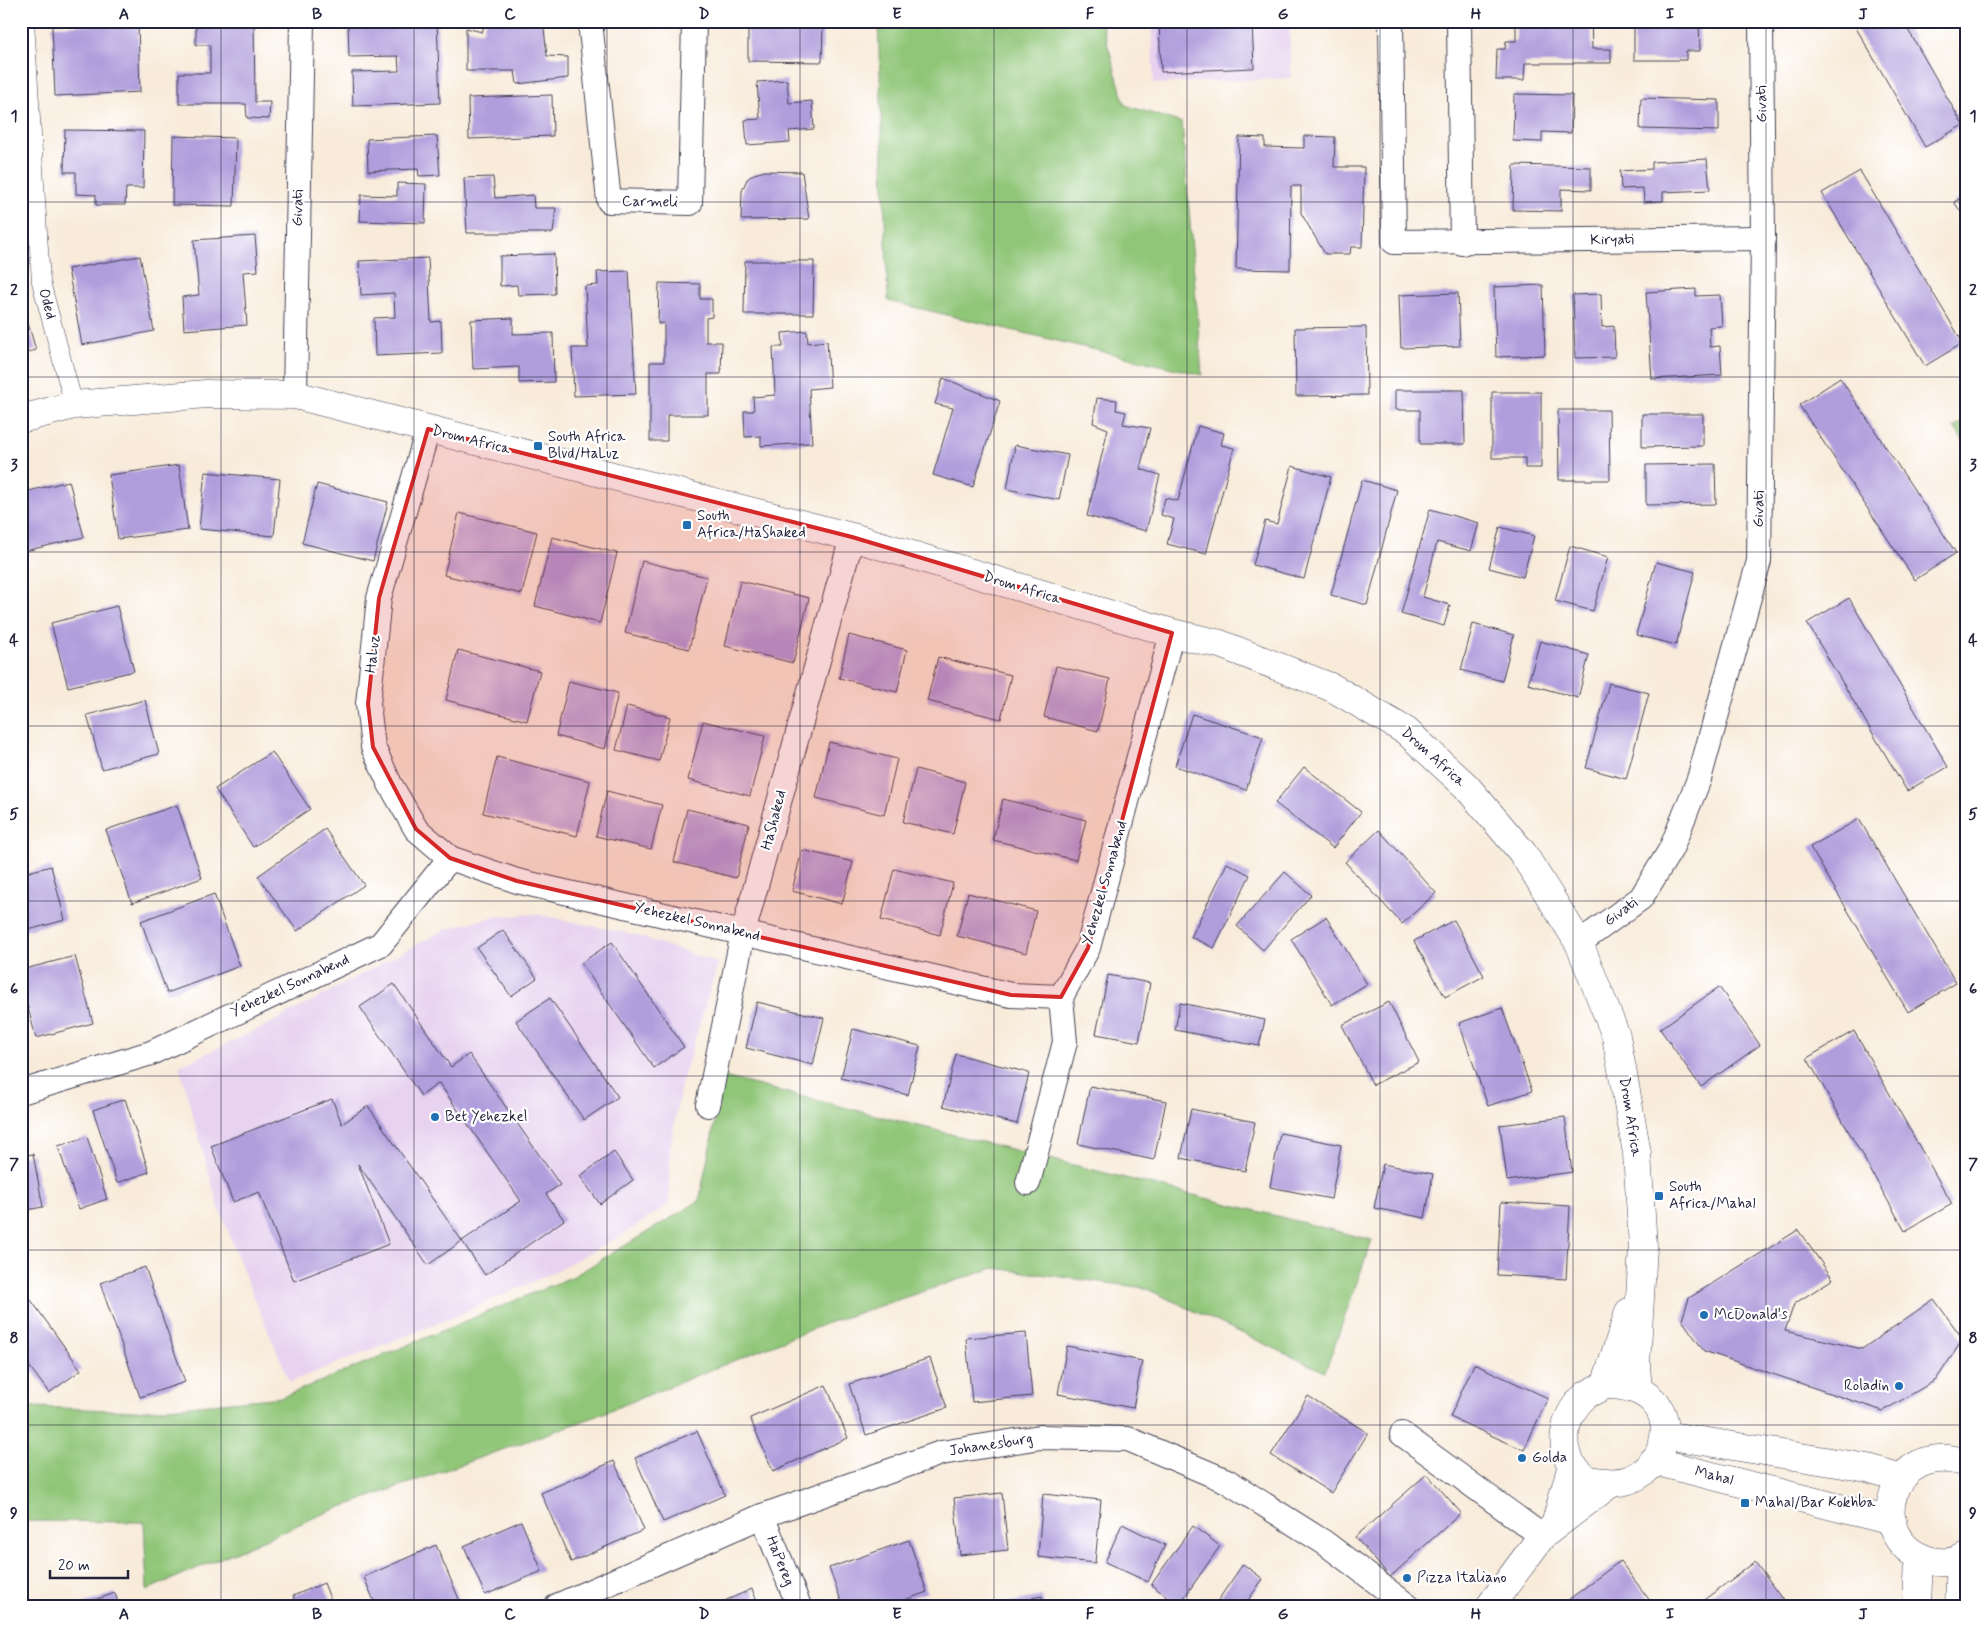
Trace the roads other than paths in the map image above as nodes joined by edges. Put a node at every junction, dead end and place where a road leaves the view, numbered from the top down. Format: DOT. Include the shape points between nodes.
graph roads {
  1 [pos="25,21"];
  2 [pos="302,21"];
  3 [pos="590,21"];
  4 [pos="694,21"];
  5 [pos="1391,21"];
  6 [pos="1459,21"];
  7 [pos="1761,21"];
  8 [pos="1763,238"];
  9 [pos="1462,242"];
  10 [pos="295,395"];
  11 [pos="74,405"];
  12 [pos="21,419"];
  13 [pos="428,429"];
  14 [pos="852,537"];
  15 [pos="1172,632"];
  16 [pos="450,858"];
  17 [pos="743,933"];
  18 [pos="1579,943"];
  19 [pos="1061,997"];
  20 [pos="21,1092"];
  21 [pos="708,1105"];
  22 [pos="1028,1183"];
  23 [pos="1641,1275"];
  24 [pos="1605,1386"];
  25 [pos="1638,1390"];
  26 [pos="1402,1434"];
  27 [pos="1665,1435"];
  28 [pos="1961,1455"];
  29 [pos="1653,1461"];
  30 [pos="1572,1465"];
  31 [pos="1901,1478"];
  32 [pos="1611,1483"];
  33 [pos="762,1516"];
  34 [pos="1892,1521"];
  35 [pos="1548,1530"];
  36 [pos="1919,1557"];
  37 [pos="1964,1557"];
  38 [pos="557,1606"];
  39 [pos="799,1606"];
  40 [pos="1408,1606"];
  41 [pos="1490,1606"];
  42 [pos="1917,1606"];
  43 [pos="1959,1606"];
  1 -- 11 [label="street, Oded" via="41,282"];
  2 -- 10 [label="street, Givati"];
  3 -- 4 [label="street, Carmeli" via="609,201 690,203"];
  5 -- 9 [label="street, Kiryati" via="1394,242"];
  6 -- 9 [label="street"];
  7 -- 8 [label="street, Givati"];
  8 -- 9 [label="street, Kiryati"];
  8 -- 18 [label="street, Givati" via="1759,561 1699,779 1671,849 1641,898"];
  10 -- 11 [label="street, Drom Africa" via="206,394"];
  10 -- 13 [label="street, Drom Africa"];
  11 -- 12 [label="street, Drom Africa"];
  13 -- 14 [label="street, Drom Africa"];
  13 -- 16 [label="street, HaLuz" via="379,598 368,704 373,747 390,784 416,829"];
  14 -- 15 [label="street, Drom Africa"];
  14 -- 17 [label="street, HaShaked"];
  15 -- 18 [label="street, Drom Africa" via="1220,644 1333,688 1406,731 1466,786 1522,852"];
  15 -- 19 [label="street, Yehezkel Sonnabend" via="1088,948"];
  16 -- 17 [label="street, Yehezkel Sonnabend" via="516,881"];
  16 -- 20 [label="street, Yehezkel Sonnabend" via="380,944 151,1052"];
  17 -- 19 [label="street, Yehezkel Sonnabend" via="1011,995"];
  17 -- 21 [label="street, HaShaked"];
  18 -- 23 [label="street, Drom Africa" via="1616,1036 1637,1153 1643,1246"];
  19 -- 22 [label="street" via="1064,1042"];
  23 -- 24 [label="street, Drom Africa"];
  23 -- 25 [label="street, Drom Africa" via="1636,1365"];
  24 -- 25 [label="street" via="1622,1385"];
  24 -- 30 [label="street" via="1586,1395 1567,1420 1564,1435"];
  25 -- 27 [label="street" via="1660,1407"];
  26 -- 35 [label="street"];
  27 -- 29 [label="street" via="1661,1450"];
  27 -- 31 [label="street, Mahal" via="1868,1468"];
  28 -- 31 [label="street" via="1923,1461"];
  29 -- 32 [label="street" via="1638,1478"];
  29 -- 34 [label="street, Mahal"];
  30 -- 32 [label="street" via="1588,1480"];
  30 -- 35 [label="street"];
  31 -- 34 [label="street" via="1890,1506"];
  32 -- 35 [label="street"];
  33 -- 38 [label="street, Johanesburg"];
  33 -- 39 [label="street, HaPereg"];
  33 -- 40 [label="street, Johanesburg" via="941,1453 1040,1437 1128,1440 1227,1481 1325,1542"];
  34 -- 36 [label="street" via="1902,1542"];
  35 -- 41 [label="street"];
  36 -- 37 [label="street" via="1948,1562"];
  36 -- 42 [label="street"];
  37 -- 43 [label="street"];
}
